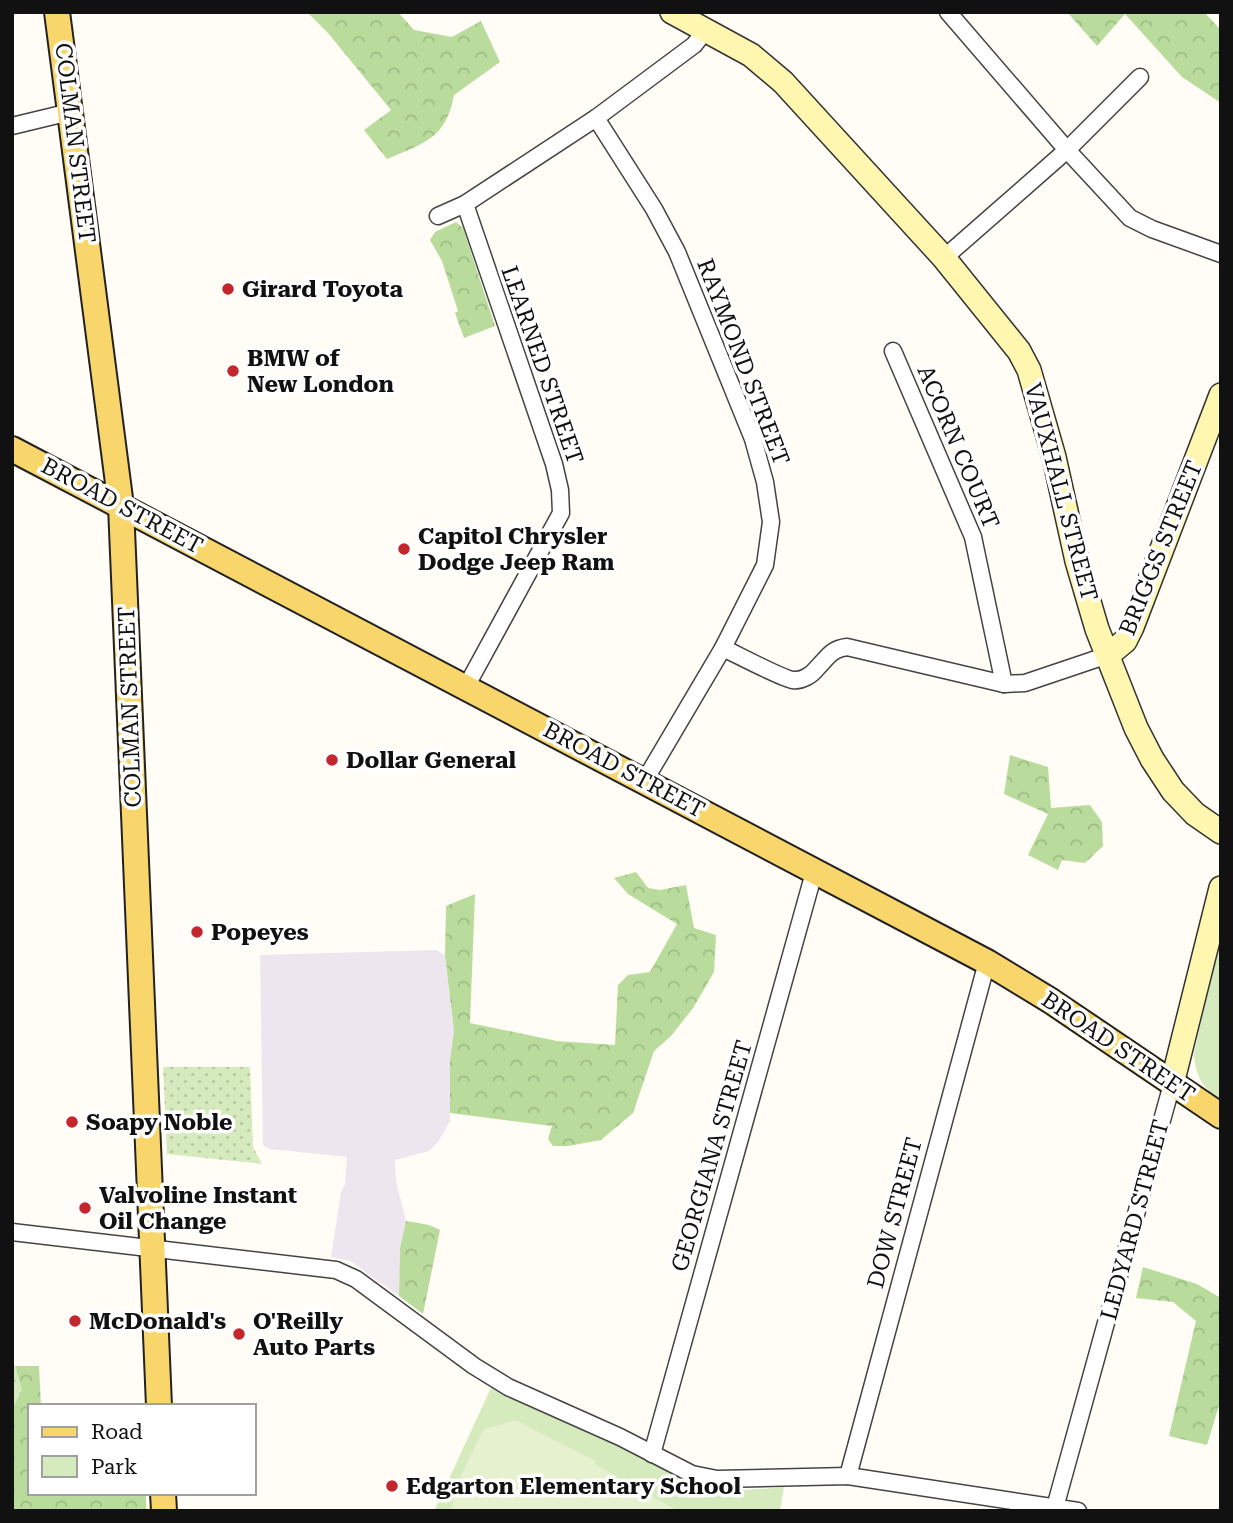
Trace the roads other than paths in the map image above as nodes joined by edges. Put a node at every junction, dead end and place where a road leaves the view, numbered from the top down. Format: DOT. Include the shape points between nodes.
graph roads {
  1 [pos="57,12"];
  2 [pos="672,12"];
  3 [pos="948,12"];
  4 [pos="706,30"];
  5 [pos="1140,77"];
  6 [pos="71,111"];
  7 [pos="596,118"];
  8 [pos="12,126"];
  9 [pos="1067,150"];
  10 [pos="465,204"];
  11 [pos="438,216"];
  12 [pos="1221,254"];
  13 [pos="944,258"];
  14 [pos="893,351"];
  15 [pos="1221,395"];
  16 [pos="12,449"];
  17 [pos="121,506"];
  18 [pos="723,648"];
  19 [pos="1108,655"];
  20 [pos="1004,684"];
  21 [pos="466,687"];
  22 [pos="645,780"];
  23 [pos="1221,832"];
  24 [pos="815,870"];
  25 [pos="1221,888"];
  26 [pos="987,961"];
  27 [pos="1171,1084"];
  28 [pos="1221,1116"];
  29 [pos="12,1232"];
  30 [pos="153,1249"];
  31 [pos="159,1404"];
  32 [pos="652,1454"];
  33 [pos="848,1475"];
  34 [pos="1055,1509"];
  35 [pos="1078,1511"];
  1 -- 6 [label="main road, COLMAN STREET"];
  2 -- 4 [label="street, VAUXHALL STREET"];
  3 -- 9 [label="street"];
  4 -- 7 [label="street" via="694,45"];
  4 -- 13 [label="street, VAUXHALL STREET" via="751,55 783,82"];
  5 -- 9 [label="street"];
  6 -- 8 [label="street"];
  6 -- 17 [label="main road, COLMAN STREET"];
  7 -- 10 [label="street"];
  7 -- 18 [label="street, RAYMOND STREET" via="677,252 753,439 765,482 771,522 765,565"];
  9 -- 12 [label="street" via="1130,218"];
  9 -- 13 [label="street"];
  10 -- 11 [label="street"];
  10 -- 21 [label="street, LEARNED STREET" via="554,464 561,513"];
  13 -- 19 [label="street, VAUXHALL STREET" via="1019,351 1029,370 1077,561"];
  14 -- 20 [label="street, ACORN COURT" via="973,537"];
  15 -- 19 [label="street, BRIGGS STREET" via="1132,627 1125,641"];
  16 -- 17 [label="main road, BROAD STREET"];
  17 -- 21 [label="main road, BROAD STREET"];
  17 -- 30 [label="main road, COLMAN STREET"];
  18 -- 20 [label="street" via="792,680 816,670 836,648 847,647"];
  18 -- 22 [label="street, RAYMOND STREET"];
  19 -- 20 [label="street" via="1025,683"];
  19 -- 23 [label="street, VAUXHALL STREET" via="1157,768 1186,805"];
  21 -- 22 [label="main road, BROAD STREET"];
  22 -- 24 [label="main road, BROAD STREET"];
  24 -- 26 [label="main road, BROAD STREET"];
  24 -- 32 [label="street, GEORGIANA STREET"];
  25 -- 27 [label="street, LEDYARD STREET"];
  26 -- 27 [label="main road, BROAD STREET"];
  26 -- 33 [label="street, DOW STREET"];
  27 -- 28 [label="main road, BROAD STREET"];
  27 -- 34 [label="street, LEDYARD STREET"];
  29 -- 30 [label="street"];
  30 -- 31 [label="main road, COLMAN STREET"];
  30 -- 32 [label="street" via="336,1270 508,1387"];
  32 -- 33 [label="street" via="692,1474 717,1479"];
  33 -- 34 [label="street"];
  34 -- 35 [label="street"];
}
